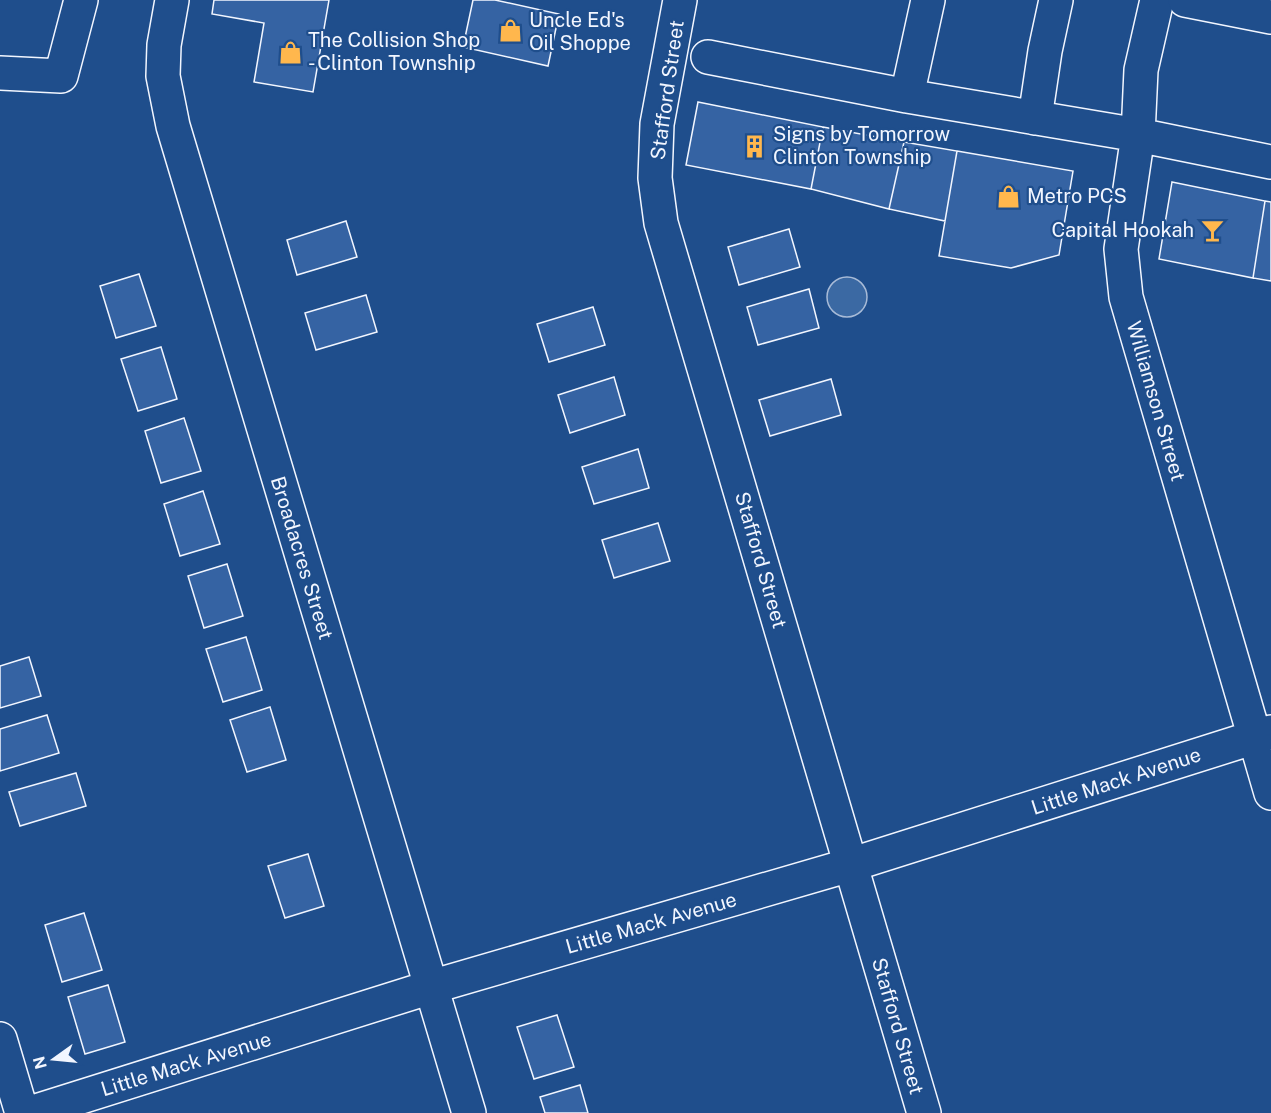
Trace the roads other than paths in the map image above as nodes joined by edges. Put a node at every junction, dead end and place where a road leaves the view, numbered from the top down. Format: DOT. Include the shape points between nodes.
graph roads {
  1 [pos="81,0"];
  2 [pos="172,0"];
  3 [pos="680,0"];
  4 [pos="928,0"];
  5 [pos="1056,0"];
  6 [pos="1157,0"];
  7 [pos="1185,0"];
  8 [pos="1271,17"];
  9 [pos="708,57"];
  10 [pos="0,73"];
  11 [pos="907,96"];
  12 [pos="1035,118"];
  13 [pos="1138,135"];
  14 [pos="1271,162"];
  15 [pos="1263,734"];
  16 [pos="1271,793"];
  17 [pos="850,865"];
  18 [pos="431,987"];
  19 [pos="0,1039"];
  20 [pos="22,1113"];
  21 [pos="30,1113"];
  22 [pos="469,1113"];
  23 [pos="924,1113"];
  1 -- 10 [label="street" via="61,76"];
  2 -- 18 [label="street, Broadacres Street" via="163,76 173,126"];
  3 -- 17 [label="street, Stafford Street" via="657,124 655,178 661,223"];
  4 -- 11 [label="street"];
  5 -- 12 [label="street"];
  6 -- 13 [label="street, Williamson Street" via="1141,70"];
  7 -- 8 [label="street"];
  9 -- 11 [label="street"];
  11 -- 12 [label="street"];
  12 -- 13 [label="street"];
  13 -- 14 [label="street"];
  13 -- 15 [label="street, Williamson Street" via="1121,249 1126,297"];
  15 -- 16 [label="street, Williamson Street"];
  15 -- 17 [label="street, Little Mack Avenue"];
  17 -- 18 [label="street, Little Mack Avenue"];
  17 -- 23 [label="street, Stafford Street"];
  18 -- 21 [label="street, Little Mack Avenue"];
  18 -- 22 [label="street, Broadacres Street"];
  19 -- 20 [label="street"];
}
